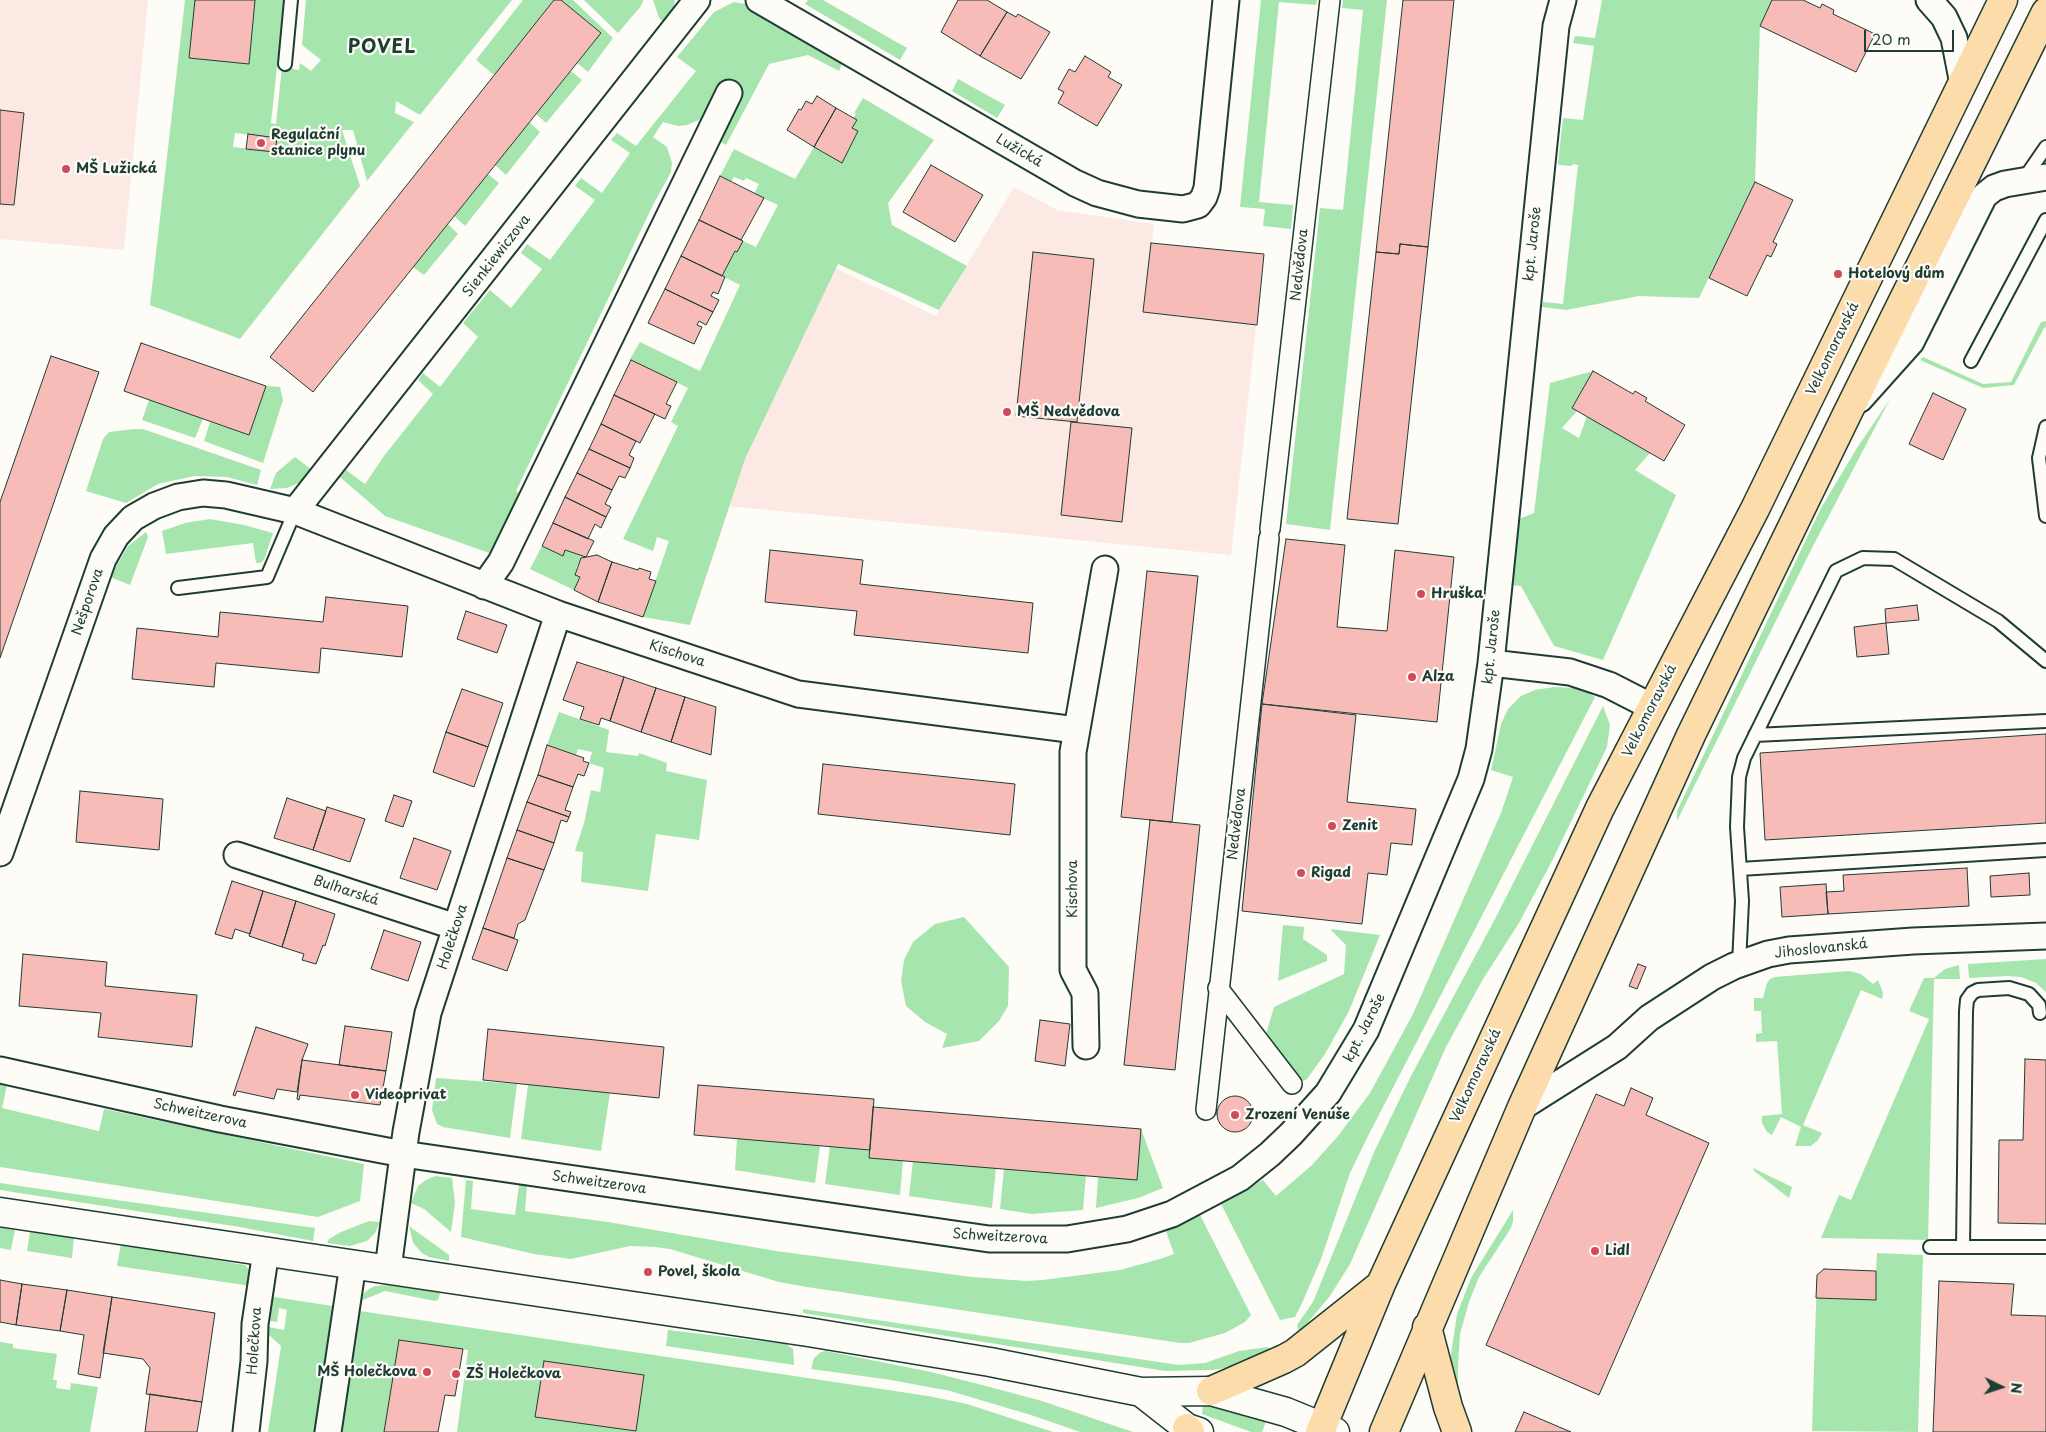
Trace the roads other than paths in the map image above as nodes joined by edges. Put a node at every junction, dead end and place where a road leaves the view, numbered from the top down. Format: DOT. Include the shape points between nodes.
graph roads {
  1 [pos="291,0"];
  2 [pos="697,0"];
  3 [pos="759,0"];
  4 [pos="1226,0"];
  5 [pos="1330,0"];
  6 [pos="1563,0"];
  7 [pos="1929,0"];
  8 [pos="1937,0"];
  9 [pos="1946,0"];
  10 [pos="2003,0"];
  11 [pos="2046,12"];
  12 [pos="285,64"];
  13 [pos="1963,84"];
  14 [pos="729,93"];
  15 [pos="2046,147"];
  16 [pos="2040,178"];
  17 [pos="2046,220"];
  18 [pos="1971,361"];
  19 [pos="1848,412"];
  20 [pos="2046,427"];
  21 [pos="295,511"];
  22 [pos="2046,516"];
  23 [pos="1105,569"];
  24 [pos="484,586"];
  25 [pos="178,588"];
  26 [pos="558,614"];
  27 [pos="2046,661"];
  28 [pos="1491,662"];
  29 [pos="1652,707"];
  30 [pos="2046,721"];
  31 [pos="1076,730"];
  32 [pos="1755,736"];
  33 [pos="2046,850"];
  34 [pos="0,853"];
  35 [pos="236,855"];
  36 [pos="1740,869"];
  37 [pos="456,927"];
  38 [pos="2046,936"];
  39 [pos="1739,964"];
  40 [pos="1218,988"];
  41 [pos="2040,1014"];
  42 [pos="1086,1046"];
  43 [pos="0,1070"];
  44 [pos="1292,1084"];
  45 [pos="1522,1108"];
  46 [pos="1206,1110"];
  47 [pos="403,1154"];
  48 [pos="1198,1201"];
  49 [pos="0,1212"];
  50 [pos="1930,1247"];
  51 [pos="1963,1247"];
  52 [pos="2046,1247"];
  53 [pos="266,1251"];
  54 [pos="353,1264"];
  55 [pos="388,1269"];
  56 [pos="1381,1284"];
  57 [pos="1427,1327"];
  58 [pos="1211,1391"];
  59 [pos="1141,1392"];
  60 [pos="1326,1430"];
  61 [pos="1192,1431"];
  62 [pos="246,1432"];
  63 [pos="328,1432"];
  64 [pos="1384,1432"];
  65 [pos="1457,1432"];
  1 -- 12 [label="lane"];
  2 -- 21 [label="street, Sienkiewiczova"];
  3 -- 4 [label="street, Lužická" via="1075,183 1097,193 1138,204 1183,210 1198,205 1207,188"];
  5 -- 40 [label="street, Nedvědova"];
  6 -- 28 [label="street, kpt. Jaroše" via="1556,26"];
  7 -- 13 [label="street" via="1944,17 1954,38"];
  8 -- 9 [label="street"];
  10 -- 13 [label="main road, Velkomoravská"];
  11 -- 19 [label="main road"];
  13 -- 29 [label="main road, Velkomoravská" via="1755,508"];
  14 -- 24 [label="street" via="501,562"];
  15 -- 16 [label="lane"];
  16 -- 19 [label="street" via="1994,188 1984,196 1910,342"];
  17 -- 18 [label="lane"];
  19 -- 45 [label="main road" via="1691,735"];
  20 -- 22 [label="lane" via="2039,458"];
  21 -- 24 [label="street, Kischova"];
  21 -- 25 [label="lane" via="267,577"];
  21 -- 34 [label="street, Nešporova" via="226,495 178,497 134,518 116,536 103,559"];
  23 -- 31 [label="street, Kischova"];
  24 -- 26 [label="street, Kischova"];
  26 -- 31 [label="street, Kischova" via="798,694"];
  26 -- 37 [label="street, Holečkova"];
  27 -- 32 [label="lane" via="1998,621 1894,559 1863,558 1836,571"];
  28 -- 29 [label="street" via="1570,672 1609,685"];
  28 -- 48 [label="street, kpt. Jaroše" via="1479,749 1471,779 1366,1030 1328,1093 1291,1134 1240,1178"];
  29 -- 56 [label="main road, Velkomoravská" via="1600,808"];
  30 -- 32 [label="lane"];
  31 -- 42 [label="street, Kischova" via="1073,752 1073,970 1085,993"];
  32 -- 36 [label="lane" via="1739,777 1737,827"];
  33 -- 36 [label="lane"];
  35 -- 37 [label="street, Bulharská"];
  36 -- 39 [label="lane"];
  37 -- 47 [label="street, Holečkova" via="428,1013"];
  38 -- 39 [label="street, Jihoslovanská" via="1789,950"];
  39 -- 45 [label="street, Jihoslovanská" via="1649,1018 1617,1046"];
  40 -- 44 [label="street"];
  40 -- 46 [label="street, Nedvědova"];
  41 -- 51 [label="lane" via="2039,1005 2029,994 2015,989 1978,990 1967,1000"];
  43 -- 47 [label="street, Schweitzerova" via="220,1119"];
  45 -- 57 [label="main road"];
  47 -- 48 [label="street, Schweitzerova" via="989,1239 1067,1239 1100,1235 1147,1223"];
  47 -- 55 [label="street, Holečkova"];
  49 -- 53 [label="street"];
  50 -- 51 [label="lane"];
  51 -- 52 [label="lane"];
  53 -- 54 [label="street"];
  53 -- 62 [label="street, Holečkova" via="255,1324"];
  54 -- 55 [label="street"];
  54 -- 63 [label="street"];
  55 -- 59 [label="street" via="894,1346"];
  56 -- 58 [label="main road" via="1295,1353"];
  56 -- 60 [label="main road, Velkomoravská"];
  57 -- 64 [label="main road"];
  57 -- 65 [label="main road"];
  58 -- 59 [label="street"];
  58 -- 60 [label="street" via="1286,1412"];
  59 -- 61 [label="street"];
}
